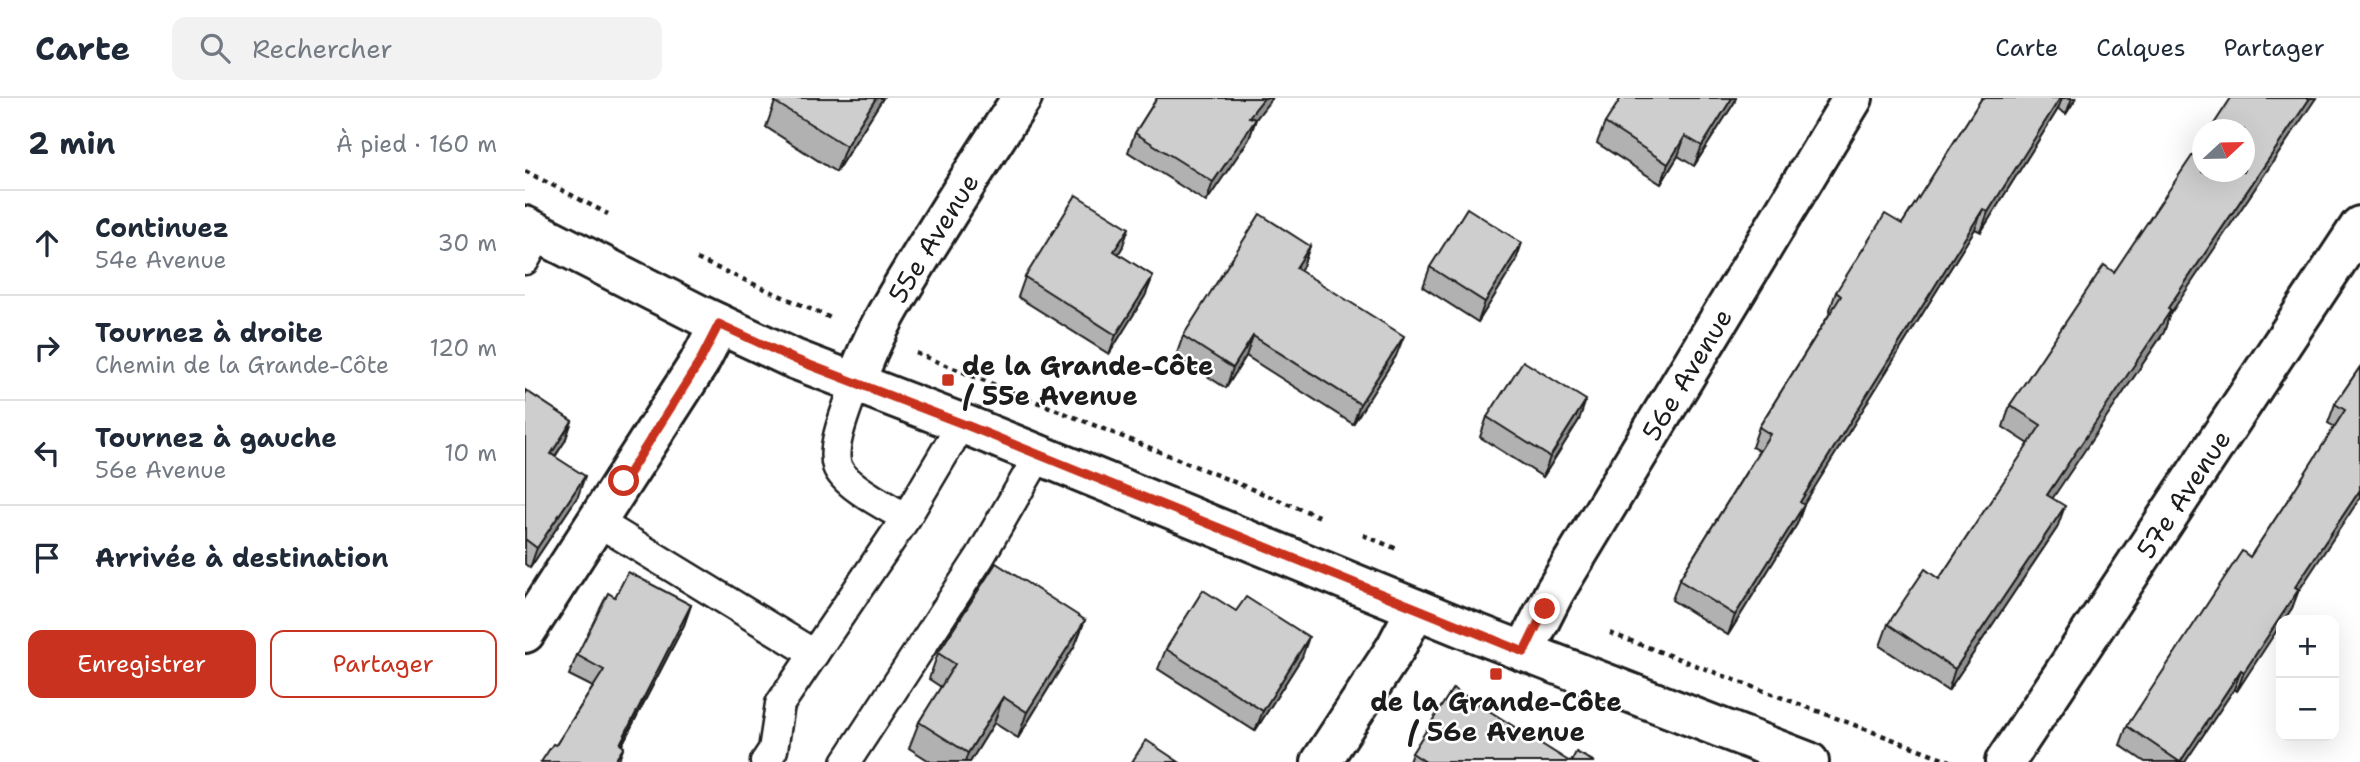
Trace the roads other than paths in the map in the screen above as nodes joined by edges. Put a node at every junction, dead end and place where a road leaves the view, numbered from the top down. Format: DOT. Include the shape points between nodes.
graph roads {
  1 [pos="1022,98"];
  2 [pos="1853,98"];
  3 [pos="2360,226"];
  4 [pos="530,240"];
  5 [pos="719,324"];
  6 [pos="856,382"];
  7 [pos="958,422"];
  8 [pos="1039,455"];
  9 [pos="906,518"];
  10 [pos="598,522"];
  11 [pos="1416,609"];
  12 [pos="525,633"];
  13 [pos="1524,652"];
  14 [pos="814,654"];
  15 [pos="1785,757"];
  16 [pos="765,762"];
  17 [pos="846,762"];
  18 [pos="1321,762"];
  19 [pos="2005,762"];
  1 -- 6 [label="street, 55e Avenue" via="882,320"];
  2 -- 13 [label="street, 56e Avenue" via="1554,593"];
  3 -- 19 [label="street, 57e Avenue"];
  4 -- 5 [label="street"];
  5 -- 6 [label="street"];
  5 -- 10 [label="street"];
  6 -- 7 [label="street"];
  6 -- 9 [label="lane" via="838,439 838,468 852,484"];
  7 -- 8 [label="street"];
  7 -- 9 [label="lane"];
  8 -- 11 [label="street"];
  8 -- 17 [label="lane" via="980,557"];
  9 -- 14 [label="lane"];
  10 -- 12 [label="street"];
  10 -- 14 [label="lane"];
  11 -- 13 [label="street"];
  11 -- 18 [label="street"];
  13 -- 15 [label="street"];
  14 -- 16 [label="lane" via="780,704 773,750"];
}
